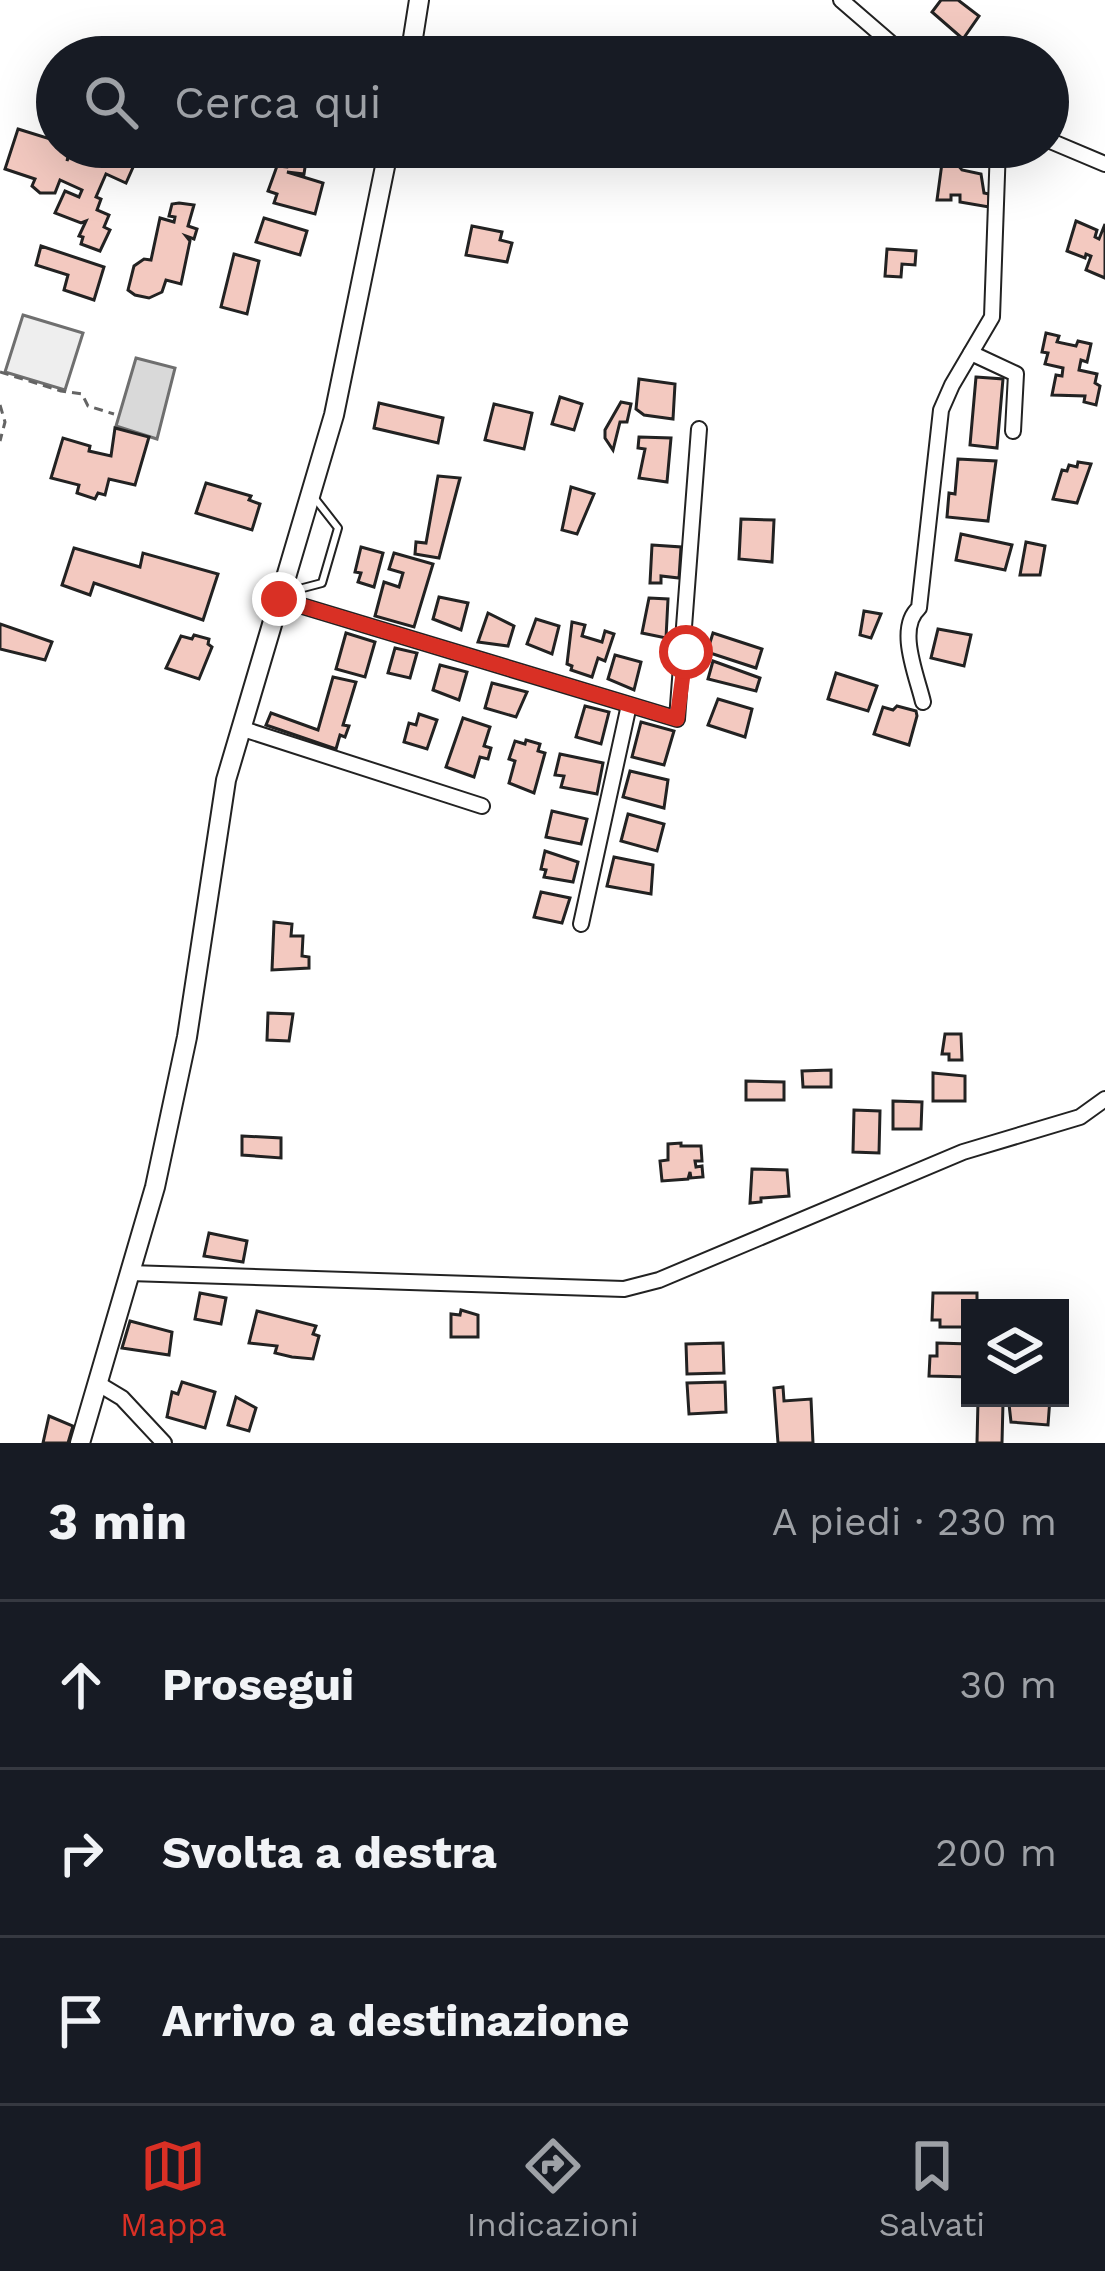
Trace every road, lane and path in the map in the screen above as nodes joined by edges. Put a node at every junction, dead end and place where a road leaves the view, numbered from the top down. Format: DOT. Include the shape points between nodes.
graph roads {
  1 [pos="418,0"];
  2 [pos="841,0"];
  3 [pos="413,36"];
  4 [pos="883,36"];
  5 [pos="1069,149"];
  6 [pos="1105,164"];
  7 [pos="385,168"];
  8 [pos="997,168"];
  9 [pos="971,352"];
  10 [pos="0,372"];
  11 [pos="0,405"];
  12 [pos="115,414"];
  13 [pos="699,428"];
  14 [pos="1013,431"];
  15 [pos="0,441"];
  16 [pos="311,493"];
  17 [pos="280,597"];
  18 [pos="923,702"];
  19 [pos="629,704"];
  20 [pos="240,728"];
  21 [pos="482,806"];
  22 [pos="581,925"];
  23 [pos="1105,1100"];
  24 [pos="129,1273"];
  25 [pos="97,1383"];
  26 [pos="80,1443"];
  27 [pos="164,1443"];
  1 -- 3 [label="main road"];
  2 -- 4 [label="street"];
  5 -- 6 [label="street"];
  7 -- 16 [label="main road"];
  8 -- 9 [label="street" via="994,304"];
  9 -- 14 [label="street" via="1016,374"];
  9 -- 18 [label="street" via="941,410 919,608 907,628"];
  10 -- 12 [label="path" via="71,389 88,406"];
  11 -- 15 [label="path"];
  13 -- 19 [label="street" via="677,719"];
  16 -- 17 [label="main road"];
  16 -- 17 [label="lane" via="338,528 322,583"];
  17 -- 19 [label="street"];
  17 -- 20 [label="main road"];
  19 -- 22 [label="street"];
  20 -- 21 [label="street"];
  20 -- 24 [label="main road" via="187,1036"];
  23 -- 24 [label="street" via="1080,1117 963,1152 624,1289"];
  24 -- 25 [label="main road"];
  25 -- 26 [label="main road"];
  25 -- 27 [label="street" via="122,1397"];
}
